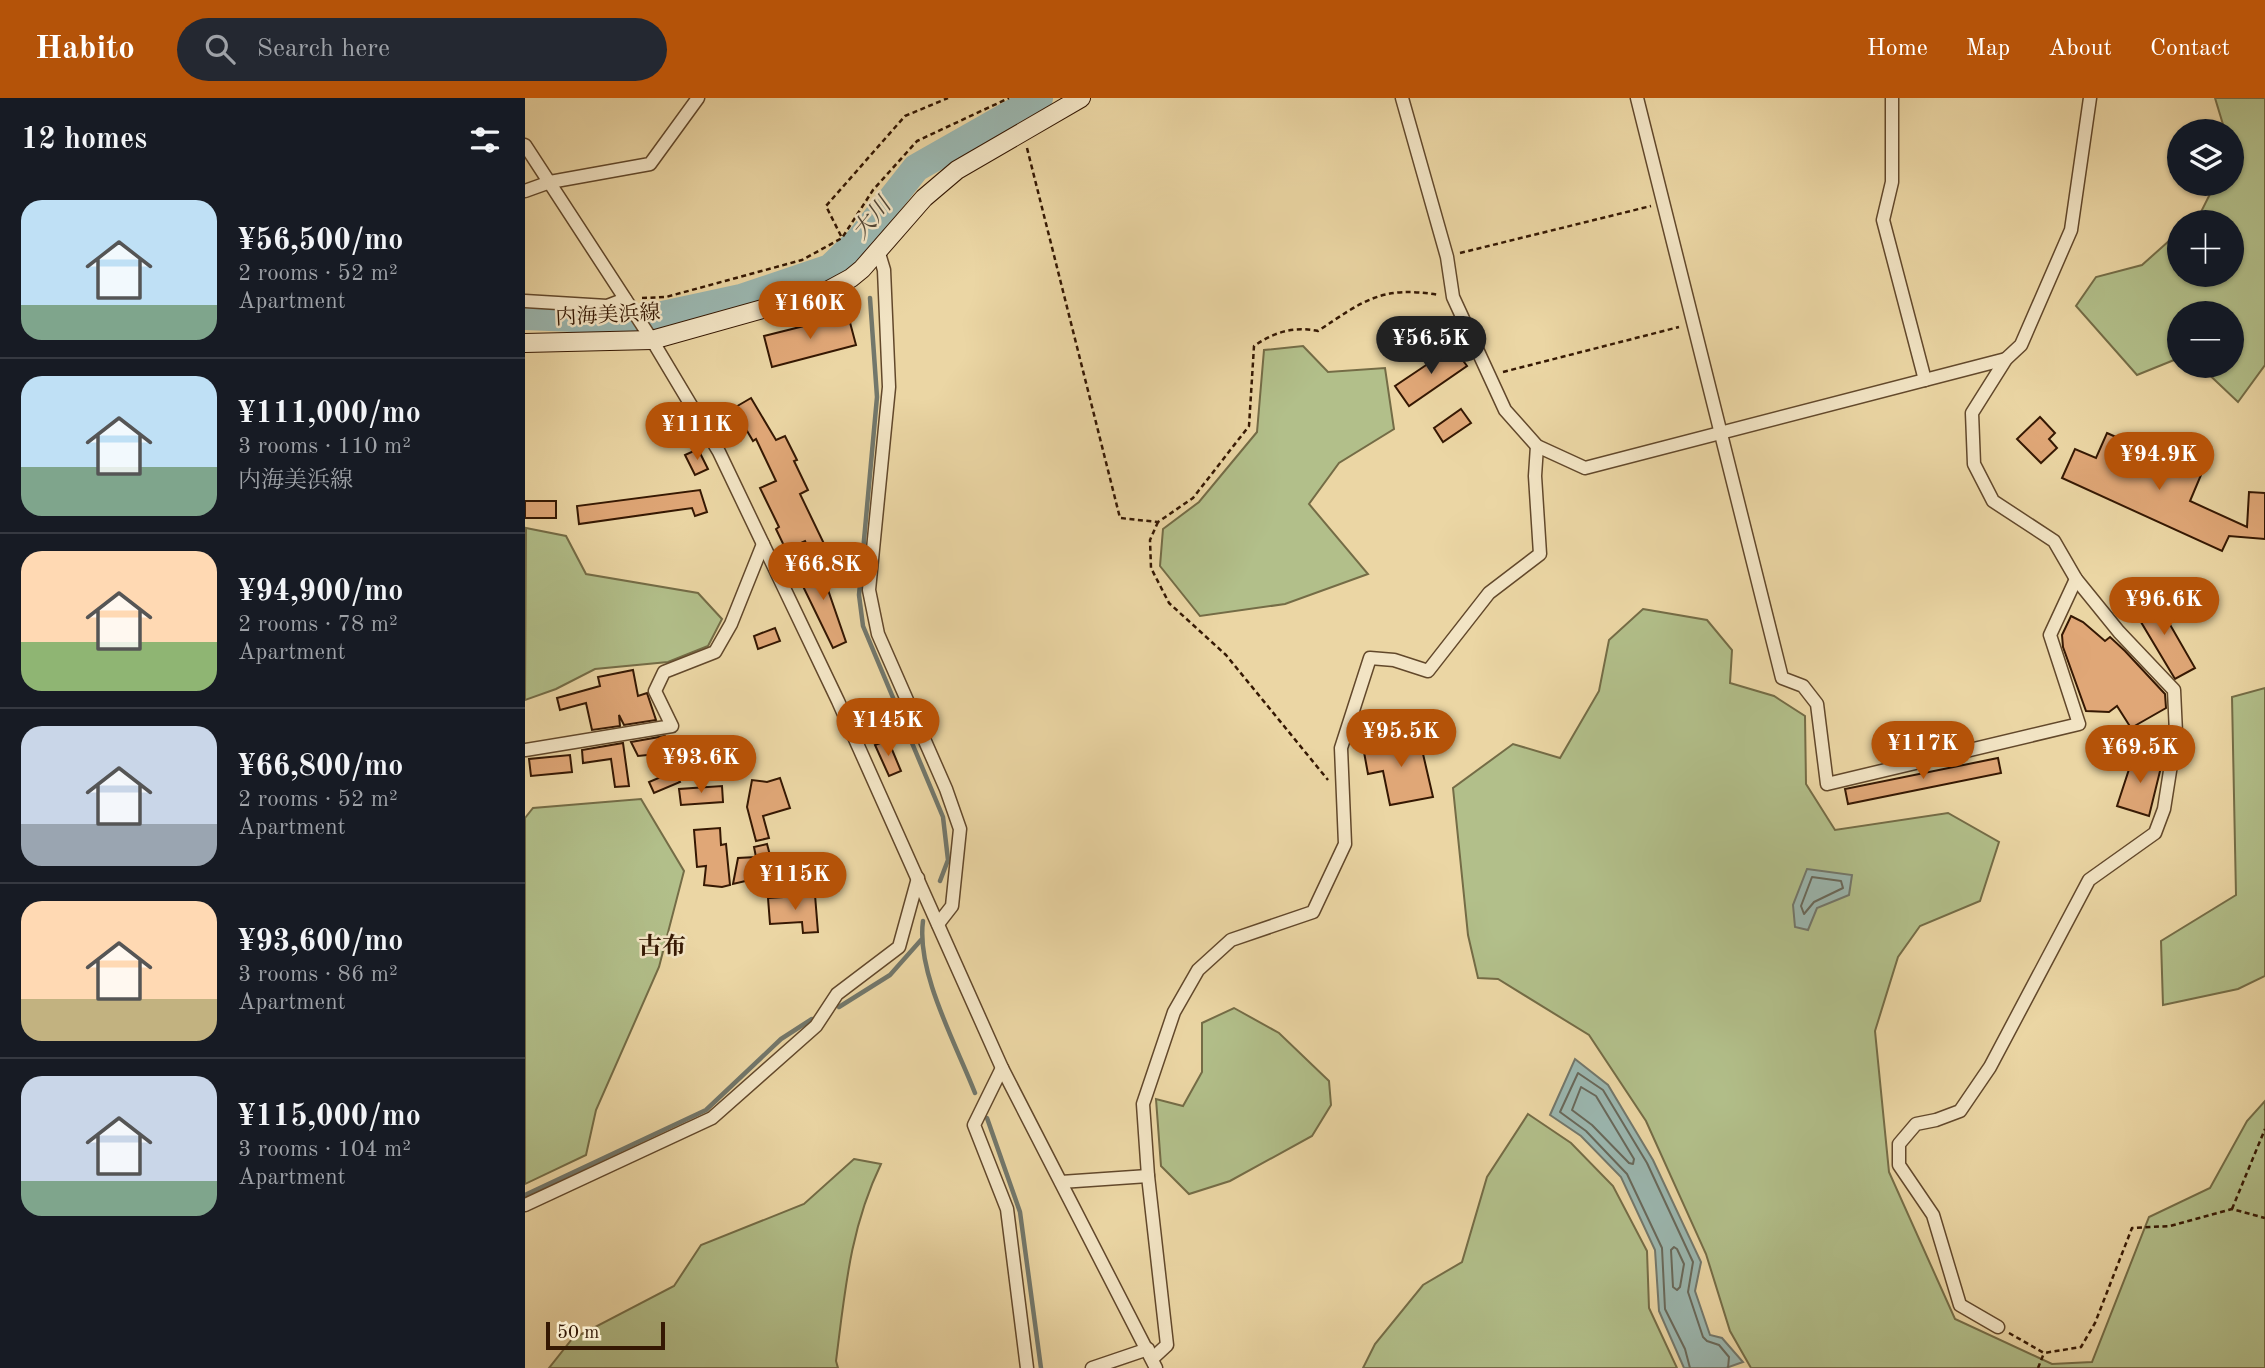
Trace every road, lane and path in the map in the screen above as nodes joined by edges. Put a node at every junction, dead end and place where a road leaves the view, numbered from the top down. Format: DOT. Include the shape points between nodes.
graph roads {
  1 [pos="698,98"];
  2 [pos="948,98"];
  3 [pos="1009,98"];
  4 [pos="1081,98"];
  5 [pos="1402,98"];
  6 [pos="1637,98"];
  7 [pos="1892,98"];
  8 [pos="2090,98"];
  9 [pos="1023,132"];
  10 [pos="525,145"];
  11 [pos="550,183"];
  12 [pos="525,191"];
  13 [pos="1664,203"];
  14 [pos="842,238"];
  15 [pos="878,250"];
  16 [pos="1447,257"];
  17 [pos="1453,297"];
  18 [pos="525,301"];
  19 [pos="627,303"];
  20 [pos="1694,323"];
  21 [pos="648,335"];
  22 [pos="525,342"];
  23 [pos="2006,359"];
  24 [pos="1489,376"];
  25 [pos="1925,380"];
  26 [pos="1722,432"];
  27 [pos="1537,446"];
  28 [pos="1158,522"];
  29 [pos="763,544"];
  30 [pos="2076,579"];
  31 [pos="525,750"];
  32 [pos="1344,788"];
  33 [pos="918,878"];
  34 [pos="938,924"];
  35 [pos="1002,1068"];
  36 [pos="2265,1129"];
  37 [pos="1147,1176"];
  38 [pos="1061,1182"];
  39 [pos="525,1205"];
  40 [pos="2232,1209"];
  41 [pos="2265,1218"];
  42 [pos="1999,1327"];
  43 [pos="2044,1353"];
  44 [pos="1152,1358"];
  45 [pos="1027,1368"];
  46 [pos="1091,1368"];
  47 [pos="2038,1368"];
  1 -- 11 [label="street" via="650,164"];
  2 -- 14 [label="path" via="905,116 826,206"];
  3 -- 14 [label="path" via="917,141 873,190"];
  4 -- 9 [label="main road, 内海美浜線"];
  5 -- 16 [label="street"];
  6 -- 13 [label="street"];
  7 -- 25 [label="street" via="1892,183 1883,220"];
  8 -- 23 [label="street" via="2071,230 2021,345"];
  9 -- 15 [label="main road, 内海美浜線" via="957,170 924,198"];
  9 -- 28 [label="path" via="1120,518"];
  10 -- 11 [label="street"];
  11 -- 12 [label="street"];
  11 -- 19 [label="street"];
  13 -- 16 [label="path"];
  13 -- 20 [label="street"];
  14 -- 19 [label="path" via="802,260"];
  15 -- 21 [label="main road, 内海美浜線" via="851,278 827,291"];
  15 -- 34 [label="street" via="884,271 889,387 869,590 878,634 960,829 952,906"];
  16 -- 17 [label="street"];
  17 -- 24 [label="street"];
  17 -- 28 [label="path" via="1411,290 1367,299 1318,331 1303,328 1271,334 1254,346 1249,426 1193,498"];
  18 -- 19 [label="street"];
  19 -- 21 [label="street"];
  20 -- 24 [label="path"];
  20 -- 26 [label="street"];
  21 -- 22 [label="main road, 内海美浜線"];
  21 -- 29 [label="street" via="719,452"];
  23 -- 25 [label="street"];
  23 -- 30 [label="street" via="1972,413 1974,464 1993,501 2054,541"];
  24 -- 27 [label="street" via="1505,410"];
  25 -- 26 [label="street"];
  26 -- 27 [label="street" via="1585,468"];
  26 -- 30 [label="street" via="1782,678 1803,686 1817,704 1827,784 2079,724 2050,635"];
  27 -- 32 [label="street" via="1540,554 1489,593 1428,671 1370,658 1341,748"];
  28 -- 32 [label="path" via="1150,540 1151,568 1169,603 1226,655 1332,785"];
  29 -- 31 [label="street" via="715,652 664,672 655,691 672,726"];
  29 -- 33 [label="street"];
  30 -- 42 [label="street" via="2174,690 2176,733 2165,809 2155,833 2089,880 1990,1067 1960,1111 1916,1124 1899,1144 1899,1165 1933,1215 1960,1304"];
  32 -- 37 [label="street" via="1345,844 1313,912 1231,940 1198,970 1174,1012 1143,1104"];
  33 -- 34 [label="street"];
  33 -- 39 [label="street" via="899,947 837,994 816,1026 712,1118"];
  34 -- 35 [label="street"];
  35 -- 38 [label="street"];
  35 -- 45 [label="street" via="974,1125 1007,1209"];
  36 -- 40 [label="path"];
  37 -- 38 [label="street"];
  37 -- 44 [label="street" via="1167,1345"];
  38 -- 44 [label="street"];
  40 -- 41 [label="path"];
  40 -- 43 [label="path" via="2170,1226 2132,1228 2081,1347"];
  42 -- 43 [label="path"];
  43 -- 47 [label="path"];
  44 -- 46 [label="street"];
}
